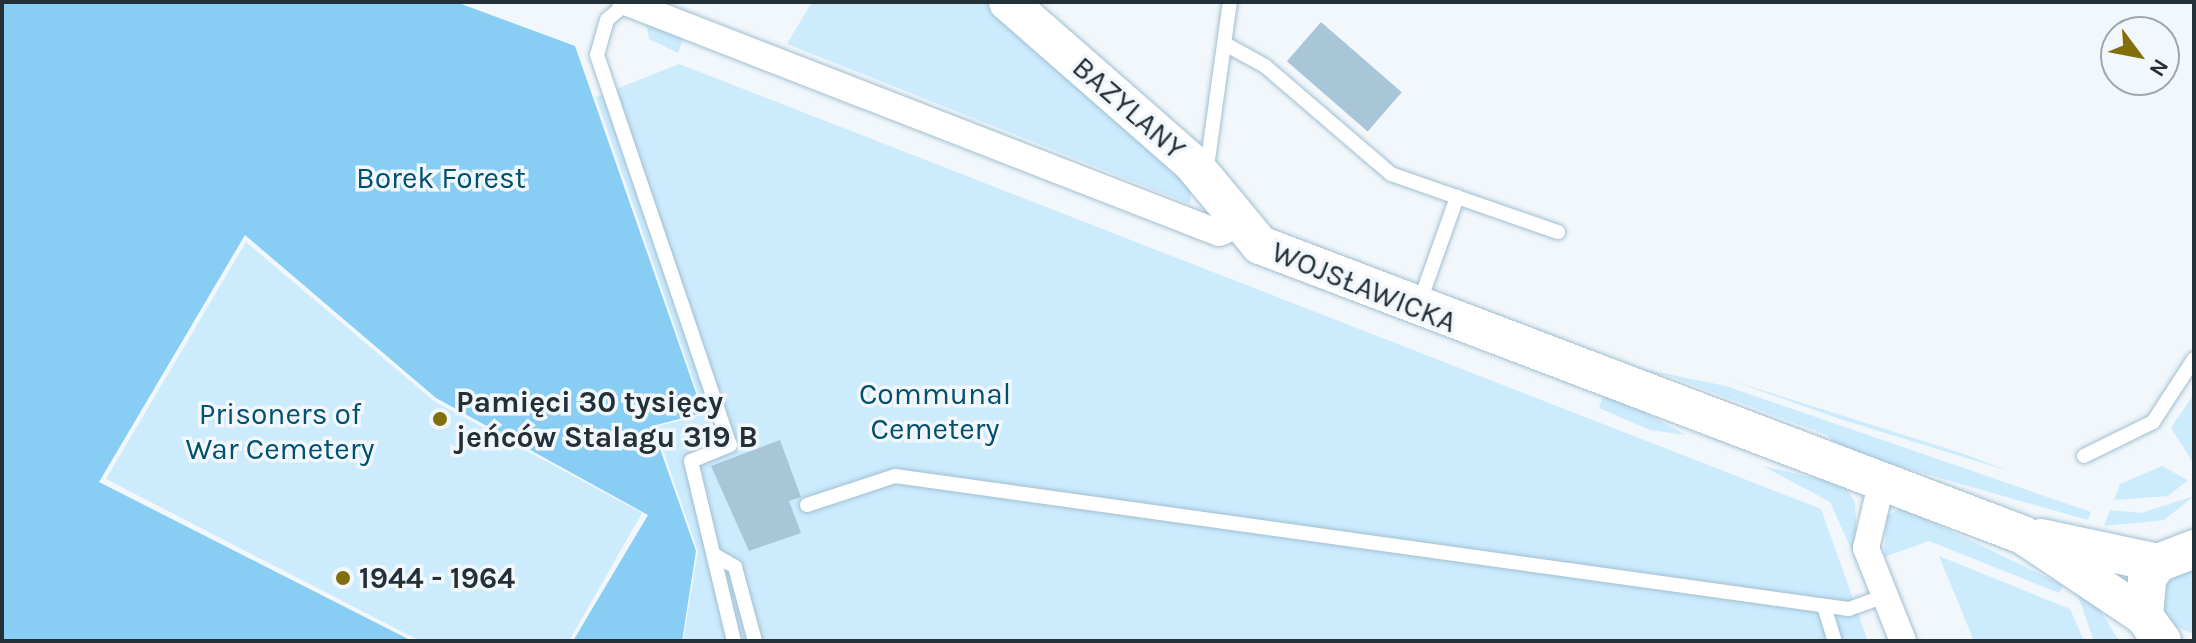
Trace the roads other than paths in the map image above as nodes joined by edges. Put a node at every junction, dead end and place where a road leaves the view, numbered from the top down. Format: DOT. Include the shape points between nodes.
graph roads {
  1 [pos="626,2"];
  2 [pos="1008,2"];
  3 [pos="1230,2"];
  4 [pos="1225,44"];
  5 [pos="1205,178"];
  6 [pos="1457,197"];
  7 [pos="1238,225"];
  8 [pos="1558,232"];
  9 [pos="1417,309"];
  10 [pos="2194,359"];
  11 [pos="2084,456"];
  12 [pos="1882,480"];
  13 [pos="807,505"];
  14 [pos="2023,535"];
  15 [pos="2181,548"];
  16 [pos="718,557"];
  17 [pos="1884,596"];
  18 [pos="1824,606"];
  19 [pos="2152,632"];
  20 [pos="734,641"];
  21 [pos="755,641"];
  22 [pos="1835,641"];
  23 [pos="1903,641"];
  1 -- 7 [label="street, WOJSŁAWICKA" via="1219,233"];
  1 -- 16 [label="lane" via="607,20 597,55 730,445 691,461"];
  2 -- 5 [label="street, BAZYLANY"];
  3 -- 4 [label="lane"];
  4 -- 5 [label="lane"];
  4 -- 6 [label="lane" via="1265,66 1391,174"];
  5 -- 7 [label="street, BAZYLANY"];
  6 -- 8 [label="lane"];
  6 -- 9 [label="lane"];
  7 -- 9 [label="street, WOJSŁAWICKA" via="1260,245"];
  9 -- 12 [label="street, WOJSŁAWICKA"];
  10 -- 11 [label="lane" via="2153,422"];
  12 -- 14 [label="street, WOJSŁAWICKA"];
  12 -- 17 [label="street" via="1866,548"];
  13 -- 18 [label="lane" via="895,476"];
  14 -- 15 [label="street, WOJSŁAWICKA"];
  14 -- 19 [label="street, WOJSŁAWICKA"];
  15 -- 19 [label="street" via="2147,578"];
  16 -- 20 [label="lane"];
  16 -- 21 [label="lane" via="735,567"];
  17 -- 18 [label="lane" via="1849,609"];
  17 -- 23 [label="street"];
  18 -- 22 [label="lane"];
}
